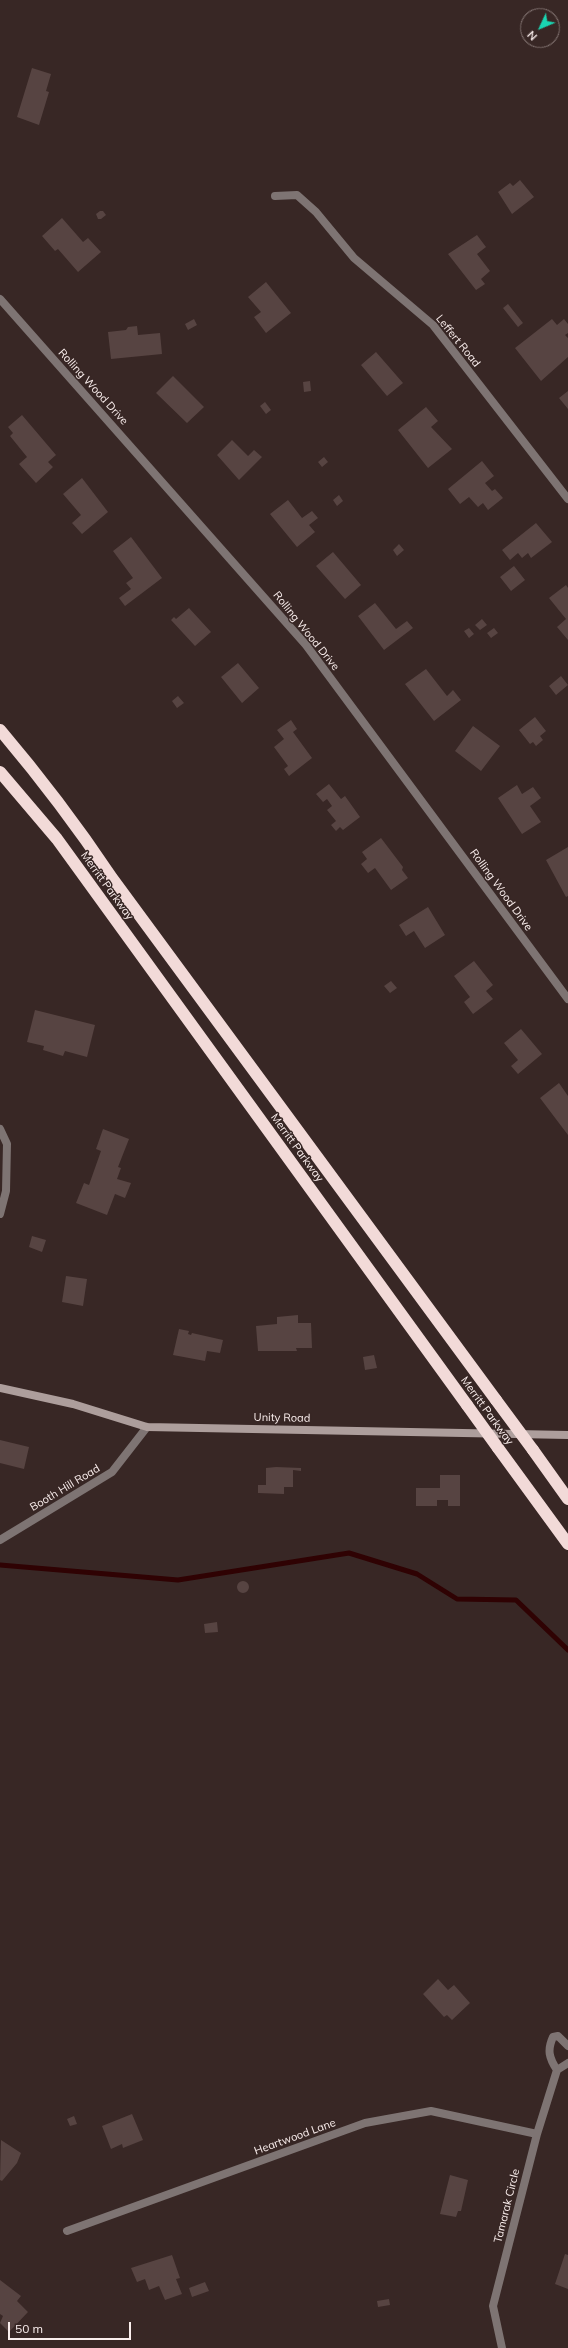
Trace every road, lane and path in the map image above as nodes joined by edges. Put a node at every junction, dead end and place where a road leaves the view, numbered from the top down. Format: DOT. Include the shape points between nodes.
graph roads {
  1 [pos="275,196"];
  2 [pos="0,299"];
  3 [pos="568,499"];
  4 [pos="0,730"];
  5 [pos="0,772"];
  6 [pos="568,999"];
  7 [pos="0,1129"];
  8 [pos="0,1214"];
  9 [pos="0,1388"];
  10 [pos="147,1427"];
  11 [pos="568,1435"];
  12 [pos="568,1499"];
  13 [pos="0,1540"];
  14 [pos="568,1544"];
  15 [pos="568,2046"];
  16 [pos="568,2063"];
  17 [pos="557,2070"];
  18 [pos="537,2134"];
  19 [pos="67,2231"];
  20 [pos="502,2348"];
  1 -- 3 [label="street, Leffert Road" via="297,196 316,212 354,258 433,325"];
  2 -- 6 [label="street, Rolling Wood Drive" via="306,646"];
  4 -- 12 [label="highway, Merritt Parkway, bridge" via="40,777 77,827 116,884"];
  5 -- 14 [label="highway, Merritt Parkway, bridge" via="57,839"];
  7 -- 8 [label="street" via="7,1144 6,1191"];
  9 -- 10 [label="main road, Unity Road" via="73,1404"];
  10 -- 11 [label="main road, Unity Road"];
  10 -- 13 [label="street, Booth Hill Road" via="112,1472"];
  15 -- 17 [label="street" via="558,2036 553,2037 549,2045 549,2058"];
  16 -- 17 [label="street"];
  17 -- 18 [label="street, Tamarak Circle"];
  18 -- 19 [label="street, Heartwood Lane" via="431,2112 365,2123"];
  18 -- 20 [label="street, Tamarak Circle" via="493,2306"];
}
